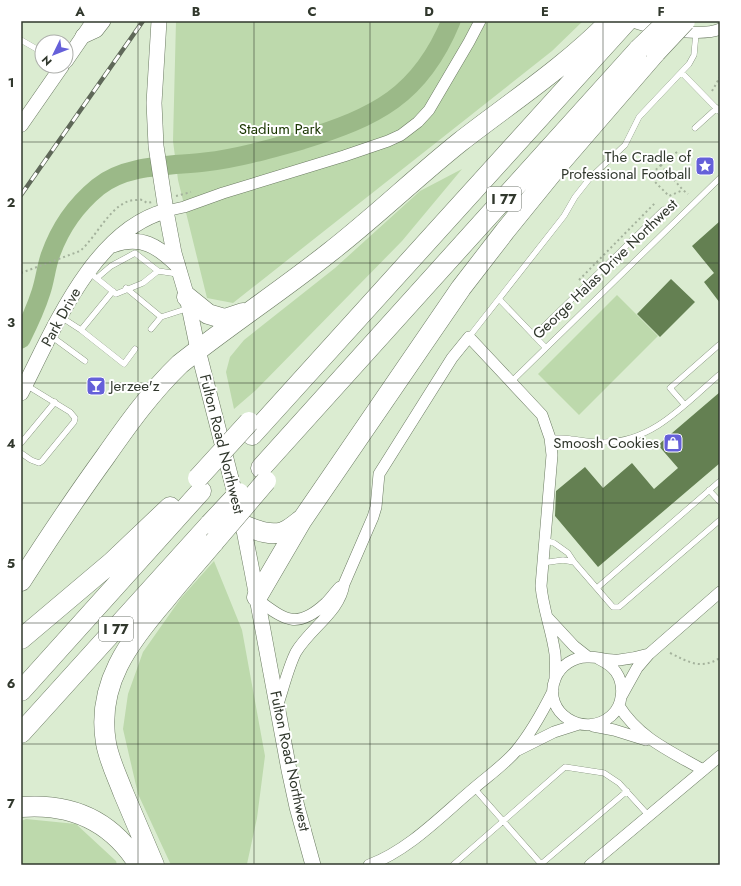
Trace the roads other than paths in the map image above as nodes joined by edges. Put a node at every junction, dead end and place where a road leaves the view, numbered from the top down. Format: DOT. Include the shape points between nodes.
graph roads {
  1 [pos="94,21"];
  2 [pos="103,21"];
  3 [pos="159,21"];
  4 [pos="480,21"];
  5 [pos="627,21"];
  6 [pos="631,21"];
  7 [pos="667,21"];
  8 [pos="690,27"];
  9 [pos="720,29"];
  10 [pos="606,32"];
  11 [pos="83,36"];
  12 [pos="21,40"];
  13 [pos="34,47"];
  14 [pos="74,49"];
  15 [pos="648,51"];
  16 [pos="682,73"];
  17 [pos="57,74"];
  18 [pos="718,110"];
  19 [pos="21,126"];
  20 [pos="694,128"];
  21 [pos="720,178"];
  22 [pos="165,205"];
  23 [pos="663,210"];
  24 [pos="110,246"];
  25 [pos="179,270"];
  26 [pos="158,271"];
  27 [pos="93,275"];
  28 [pos="126,288"];
  29 [pos="112,291"];
  30 [pos="499,299"];
  31 [pos="188,302"];
  32 [pos="251,310"];
  33 [pos="61,316"];
  34 [pos="161,317"];
  35 [pos="151,329"];
  36 [pos="81,330"];
  37 [pos="50,336"];
  38 [pos="534,336"];
  39 [pos="469,337"];
  40 [pos="720,344"];
  41 [pos="545,347"];
  42 [pos="135,350"];
  43 [pos="198,350"];
  44 [pos="85,361"];
  45 [pos="720,374"];
  46 [pos="511,382"];
  47 [pos="23,389"];
  48 [pos="55,402"];
  49 [pos="684,404"];
  50 [pos="550,438"];
  51 [pos="21,443"];
  52 [pos="21,453"];
  53 [pos="720,481"];
  54 [pos="200,484"];
  55 [pos="709,490"];
  56 [pos="720,502"];
  57 [pos="302,520"];
  58 [pos="720,520"];
  59 [pos="243,525"];
  60 [pos="212,533"];
  61 [pos="544,540"];
  62 [pos="574,562"];
  63 [pos="542,563"];
  64 [pos="21,581"];
  65 [pos="344,584"];
  66 [pos="597,588"];
  67 [pos="720,592"];
  68 [pos="258,599"];
  69 [pos="547,617"];
  70 [pos="305,618"];
  71 [pos="314,629"];
  72 [pos="21,639"];
  73 [pos="649,654"];
  74 [pos="594,658"];
  75 [pos="554,685"];
  76 [pos="21,691"];
  77 [pos="622,695"];
  78 [pos="278,704"];
  79 [pos="619,706"];
  80 [pos="579,724"];
  81 [pos="591,726"];
  82 [pos="21,734"];
  83 [pos="656,743"];
  84 [pos="516,751"];
  85 [pos="720,756"];
  86 [pos="703,770"];
  87 [pos="474,788"];
  88 [pos="627,791"];
  89 [pos="21,807"];
  90 [pos="649,816"];
  91 [pos="503,821"];
  92 [pos="377,864"];
  93 [pos="139,865"];
  94 [pos="154,865"];
  95 [pos="313,865"];
  96 [pos="453,865"];
  97 [pos="540,865"];
  98 [pos="590,865"];
  1 -- 11 [label="street"];
  2 -- 11 [label="main road" via="96,30"];
  3 -- 22 [label="main road, Fulton Road Northwest" via="154,103 156,146"];
  4 -- 22 [label="street" via="429,110 401,135 184,208"];
  5 -- 10 [label="highway, I 77"];
  6 -- 8 [label="street" via="647,26"];
  7 -- 15 [label="highway, I 77, bridge"];
  8 -- 9 [label="street" via="716,31"];
  8 -- 15 [label="highway, bridge"];
  8 -- 16 [label="lane" via="694,56"];
  10 -- 32 [label="highway" via="454,147 330,252"];
  10 -- 54 [label="highway, I 77" via="349,328"];
  11 -- 14 [label="street"];
  12 -- 13 [label="lane"];
  15 -- 57 [label="highway" via="500,237 424,340"];
  15 -- 60 [label="highway, I 77, bridge" via="368,349"];
  16 -- 18 [label="lane"];
  16 -- 30 [label="lane" via="639,117 625,145 590,178 564,216"];
  17 -- 19 [label="street"];
  18 -- 20 [label="lane"];
  21 -- 41 [label="lane, George Halas Drive Northwest"];
  22 -- 24 [label="main road, Park Drive" via="128,230"];
  22 -- 25 [label="main road, Fulton Road Northwest"];
  23 -- 38 [label="lane"];
  24 -- 25 [label="main road" via="123,241 141,241 161,252"];
  24 -- 27 [label="main road, Park Drive"];
  25 -- 26 [label="lane"];
  25 -- 31 [label="main road, Fulton Road Northwest"];
  26 -- 27 [label="lane" via="135,253 108,271"];
  26 -- 28 [label="lane"];
  27 -- 29 [label="lane"];
  27 -- 33 [label="main road, Park Drive" via="80,283"];
  28 -- 29 [label="lane" via="116,294"];
  28 -- 34 [label="lane"];
  29 -- 36 [label="lane"];
  30 -- 38 [label="lane"];
  30 -- 39 [label="lane"];
  31 -- 32 [label="highway" via="208,314 225,319"];
  31 -- 34 [label="lane"];
  31 -- 43 [label="main road, Fulton Road Northwest"];
  32 -- 43 [label="highway"];
  33 -- 36 [label="lane"];
  33 -- 37 [label="main road, Park Drive"];
  34 -- 35 [label="lane"];
  36 -- 42 [label="lane" via="124,364"];
  37 -- 44 [label="lane"];
  37 -- 47 [label="main road, Park Drive"];
  38 -- 41 [label="lane"];
  39 -- 46 [label="street"];
  39 -- 65 [label="street" via="452,358 379,474 373,517"];
  40 -- 49 [label="lane" via="670,388"];
  41 -- 46 [label="lane, George Halas Drive Northwest"];
  43 -- 59 [label="main road, Fulton Road Northwest"];
  43 -- 64 [label="highway" via="161,383 131,420"];
  45 -- 49 [label="lane"];
  46 -- 50 [label="street" via="542,415"];
  47 -- 48 [label="lane"];
  48 -- 51 [label="lane"];
  48 -- 52 [label="lane" via="70,412 75,418 74,422 42,462 31,460"];
  49 -- 50 [label="lane" via="659,426 624,441"];
  50 -- 61 [label="street" via="552,455"];
  53 -- 55 [label="lane"];
  54 -- 72 [label="highway"];
  54 -- 76 [label="highway, I 77"];
  55 -- 56 [label="lane"];
  55 -- 66 [label="lane"];
  57 -- 59 [label="highway" via="284,532 270,534"];
  57 -- 68 [label="highway"];
  58 -- 66 [label="lane" via="619,608 614,607"];
  59 -- 68 [label="main road, Fulton Road Northwest"];
  60 -- 82 [label="highway, I 77"];
  60 -- 94 [label="highway" via="129,644 114,672 106,703 104,720 109,754"];
  61 -- 62 [label="lane" via="554,543 568,553"];
  61 -- 63 [label="street"];
  62 -- 63 [label="lane" via="563,560"];
  62 -- 66 [label="lane"];
  63 -- 69 [label="street" via="542,597"];
  65 -- 70 [label="street" via="322,606"];
  65 -- 71 [label="street" via="337,603"];
  67 -- 73 [label="street"];
  68 -- 70 [label="street" via="282,617 294,620"];
  68 -- 78 [label="main road, Fulton Road Northwest"];
  69 -- 74 [label="street" via="574,646"];
  69 -- 75 [label="street" via="555,655"];
  70 -- 71 [label="street"];
  71 -- 78 [label="street" via="294,658"];
  73 -- 74 [label="street" via="618,660"];
  73 -- 77 [label="street" via="637,668"];
  74 -- 75 [label="street" via="578,658 568,663 560,670"];
  74 -- 77 [label="street" via="609,664 616,672 621,683"];
  75 -- 80 [label="street" via="555,701 559,711"];
  75 -- 84 [label="street" via="540,716"];
  77 -- 79 [label="street"];
  78 -- 95 [label="main road, Fulton Road Northwest" via="297,806"];
  79 -- 81 [label="street" via="612,716"];
  79 -- 83 [label="street" via="632,724"];
  80 -- 81 [label="street"];
  80 -- 84 [label="street" via="554,732"];
  81 -- 83 [label="street"];
  83 -- 86 [label="street"];
  84 -- 87 [label="street"];
  85 -- 86 [label="street"];
  86 -- 90 [label="street"];
  87 -- 91 [label="lane"];
  87 -- 92 [label="street" via="417,837"];
  88 -- 90 [label="lane"];
  88 -- 91 [label="lane" via="604,773 566,766"];
  88 -- 97 [label="lane"];
  89 -- 93 [label="highway" via="55,807 86,816 112,832 124,843"];
  90 -- 98 [label="street"];
  91 -- 96 [label="lane"];
  91 -- 97 [label="lane"];
}
